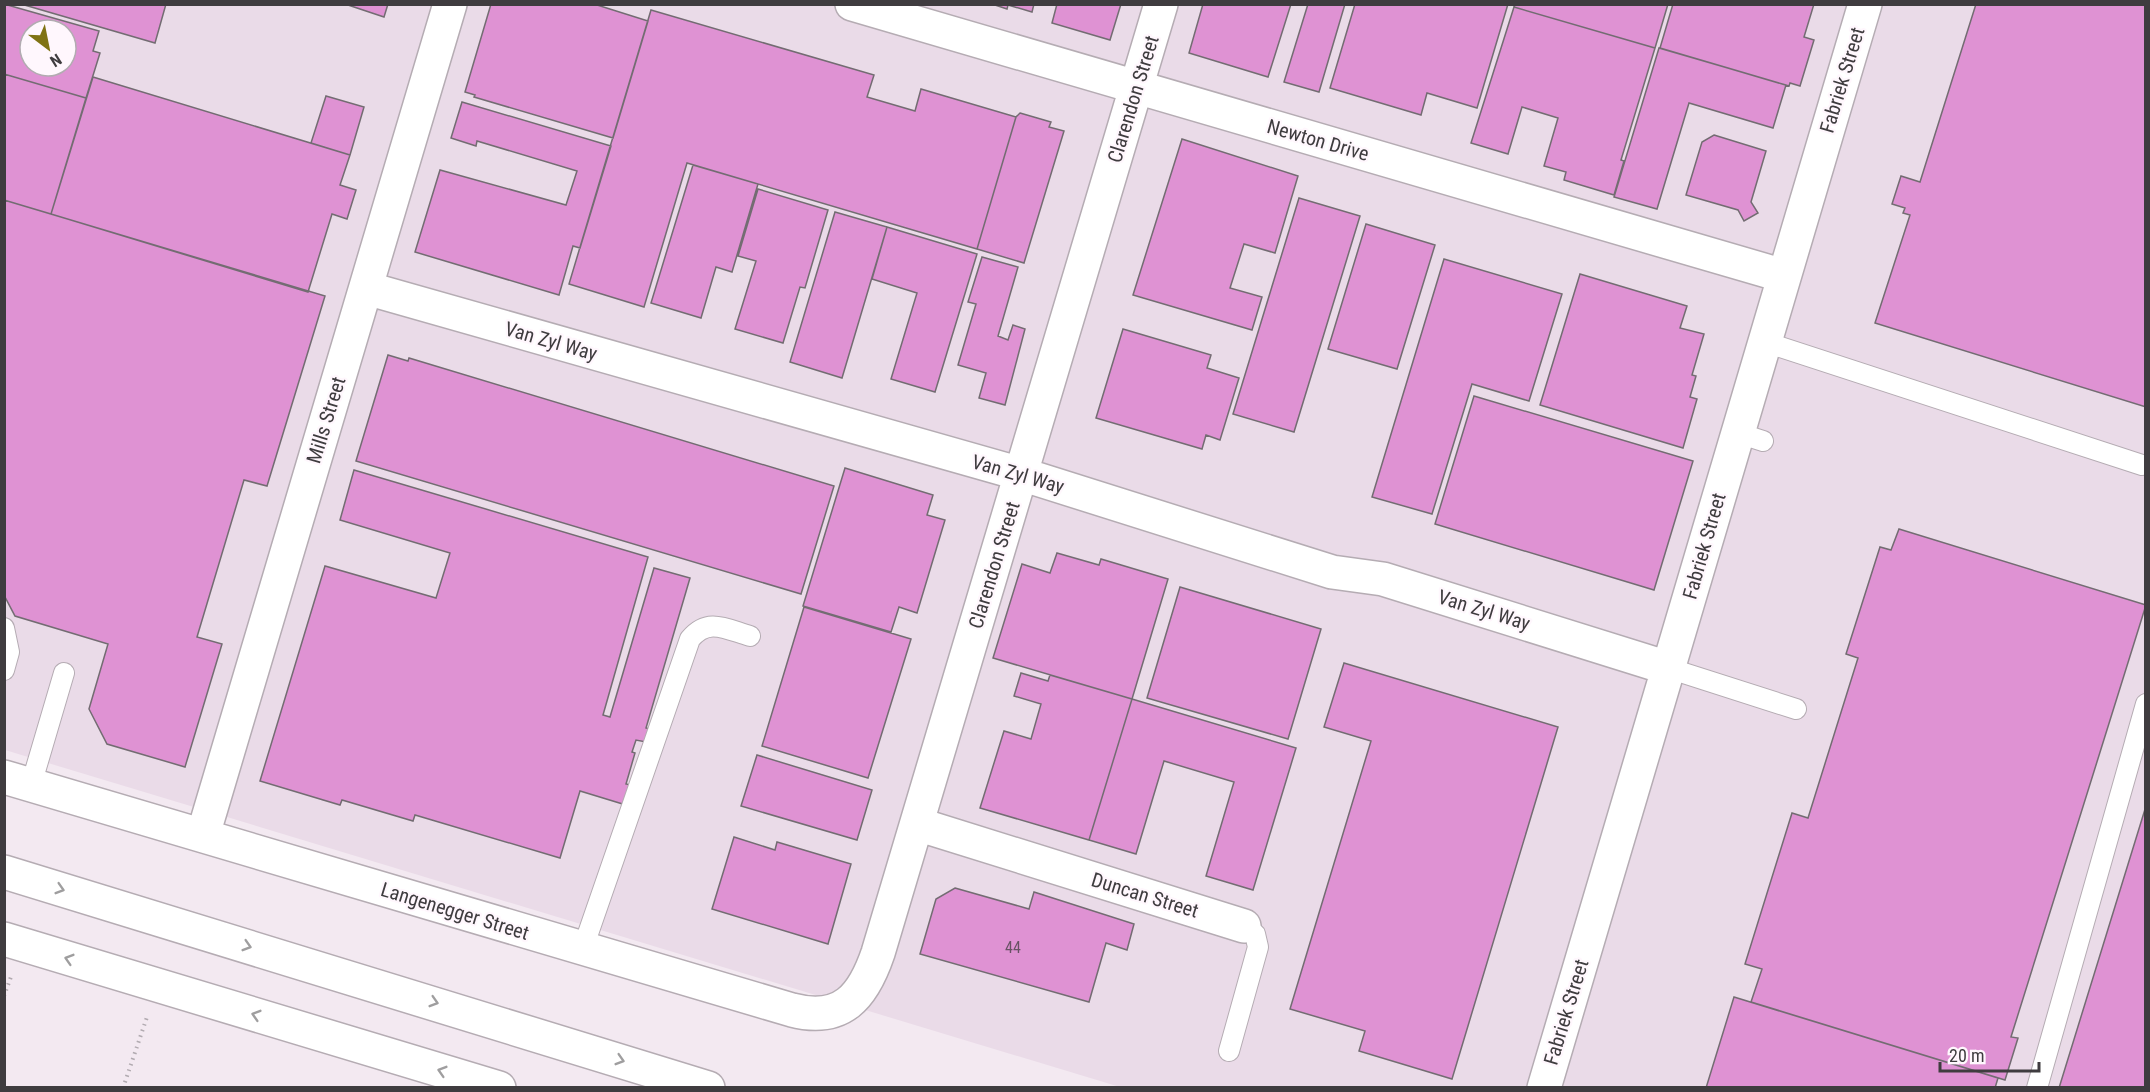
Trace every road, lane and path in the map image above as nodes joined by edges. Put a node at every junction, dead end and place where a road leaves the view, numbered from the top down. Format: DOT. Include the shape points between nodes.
graph roads {
  1 [pos="450,4"];
  2 [pos="852,4"];
  3 [pos="1161,4"];
  4 [pos="1865,4"];
  5 [pos="1136,87"];
  6 [pos="1784,276"];
  7 [pos="366,288"];
  8 [pos="1765,342"];
  9 [pos="2142,465"];
  10 [pos="1021,474"];
  11 [pos="4,628"];
  12 [pos="750,636"];
  13 [pos="1668,668"];
  14 [pos="4,670"];
  15 [pos="64,673"];
  16 [pos="2145,704"];
  17 [pos="1796,709"];
  18 [pos="18,781"];
  19 [pos="917,824"];
  20 [pos="202,835"];
  21 [pos="4,872"];
  22 [pos="1244,927"];
  23 [pos="4,939"];
  24 [pos="583,948"];
  25 [pos="878,953"];
  26 [pos="156,985"];
  27 [pos="1229,1051"];
  28 [pos="123,1088"];
  29 [pos="498,1088"];
  30 [pos="708,1088"];
  31 [pos="1544,1088"];
  32 [pos="2037,1088"];
  1 -- 7 [label="main road, Mills Street"];
  2 -- 5 [label="main road, Newton Drive"];
  3 -- 5 [label="main road, Clarendon Street"];
  4 -- 6 [label="main road, Fabriek Street"];
  5 -- 6 [label="main road, Newton Drive"];
  5 -- 10 [label="main road, Clarendon Street"];
  6 -- 8 [label="main road, Fabriek Street"];
  7 -- 10 [label="main road, Van Zyl Way"];
  7 -- 20 [label="main road, Mills Street"];
  8 -- 9 [label="lane"];
  8 -- 13 [label="main road, Fabriek Street" via="1750,437"];
  10 -- 13 [label="main road, Van Zyl Way" via="1332,572 1383,579"];
  10 -- 19 [label="main road, Clarendon Street"];
  11 -- 14 [label="lane" via="9,652"];
  12 -- 24 [label="lane" via="708,625 690,639"];
  13 -- 17 [label="lane"];
  13 -- 31 [label="main road, Fabriek Street"];
  15 -- 18 [label="lane"];
  16 -- 32 [label="lane"];
  18 -- 20 [label="main road, Langenegger Street"];
  19 -- 22 [label="main road, Duncan Street"];
  19 -- 25 [label="main road, Clarendon Street"];
  20 -- 24 [label="main road, Langenegger Street"];
  21 -- 30 [label="main road, one-way"];
  22 -- 27 [label="lane, Duncan Street" via="1255,934 1258,947"];
  26 -- 23 [label="main road, one-way"];
  24 -- 25 [label="main road, Langenegger Street" via="807,1014 838,1010 852,1001 863,990"];
  26 -- 28 [label="path"];
  29 -- 26 [label="main road, one-way"];
}
